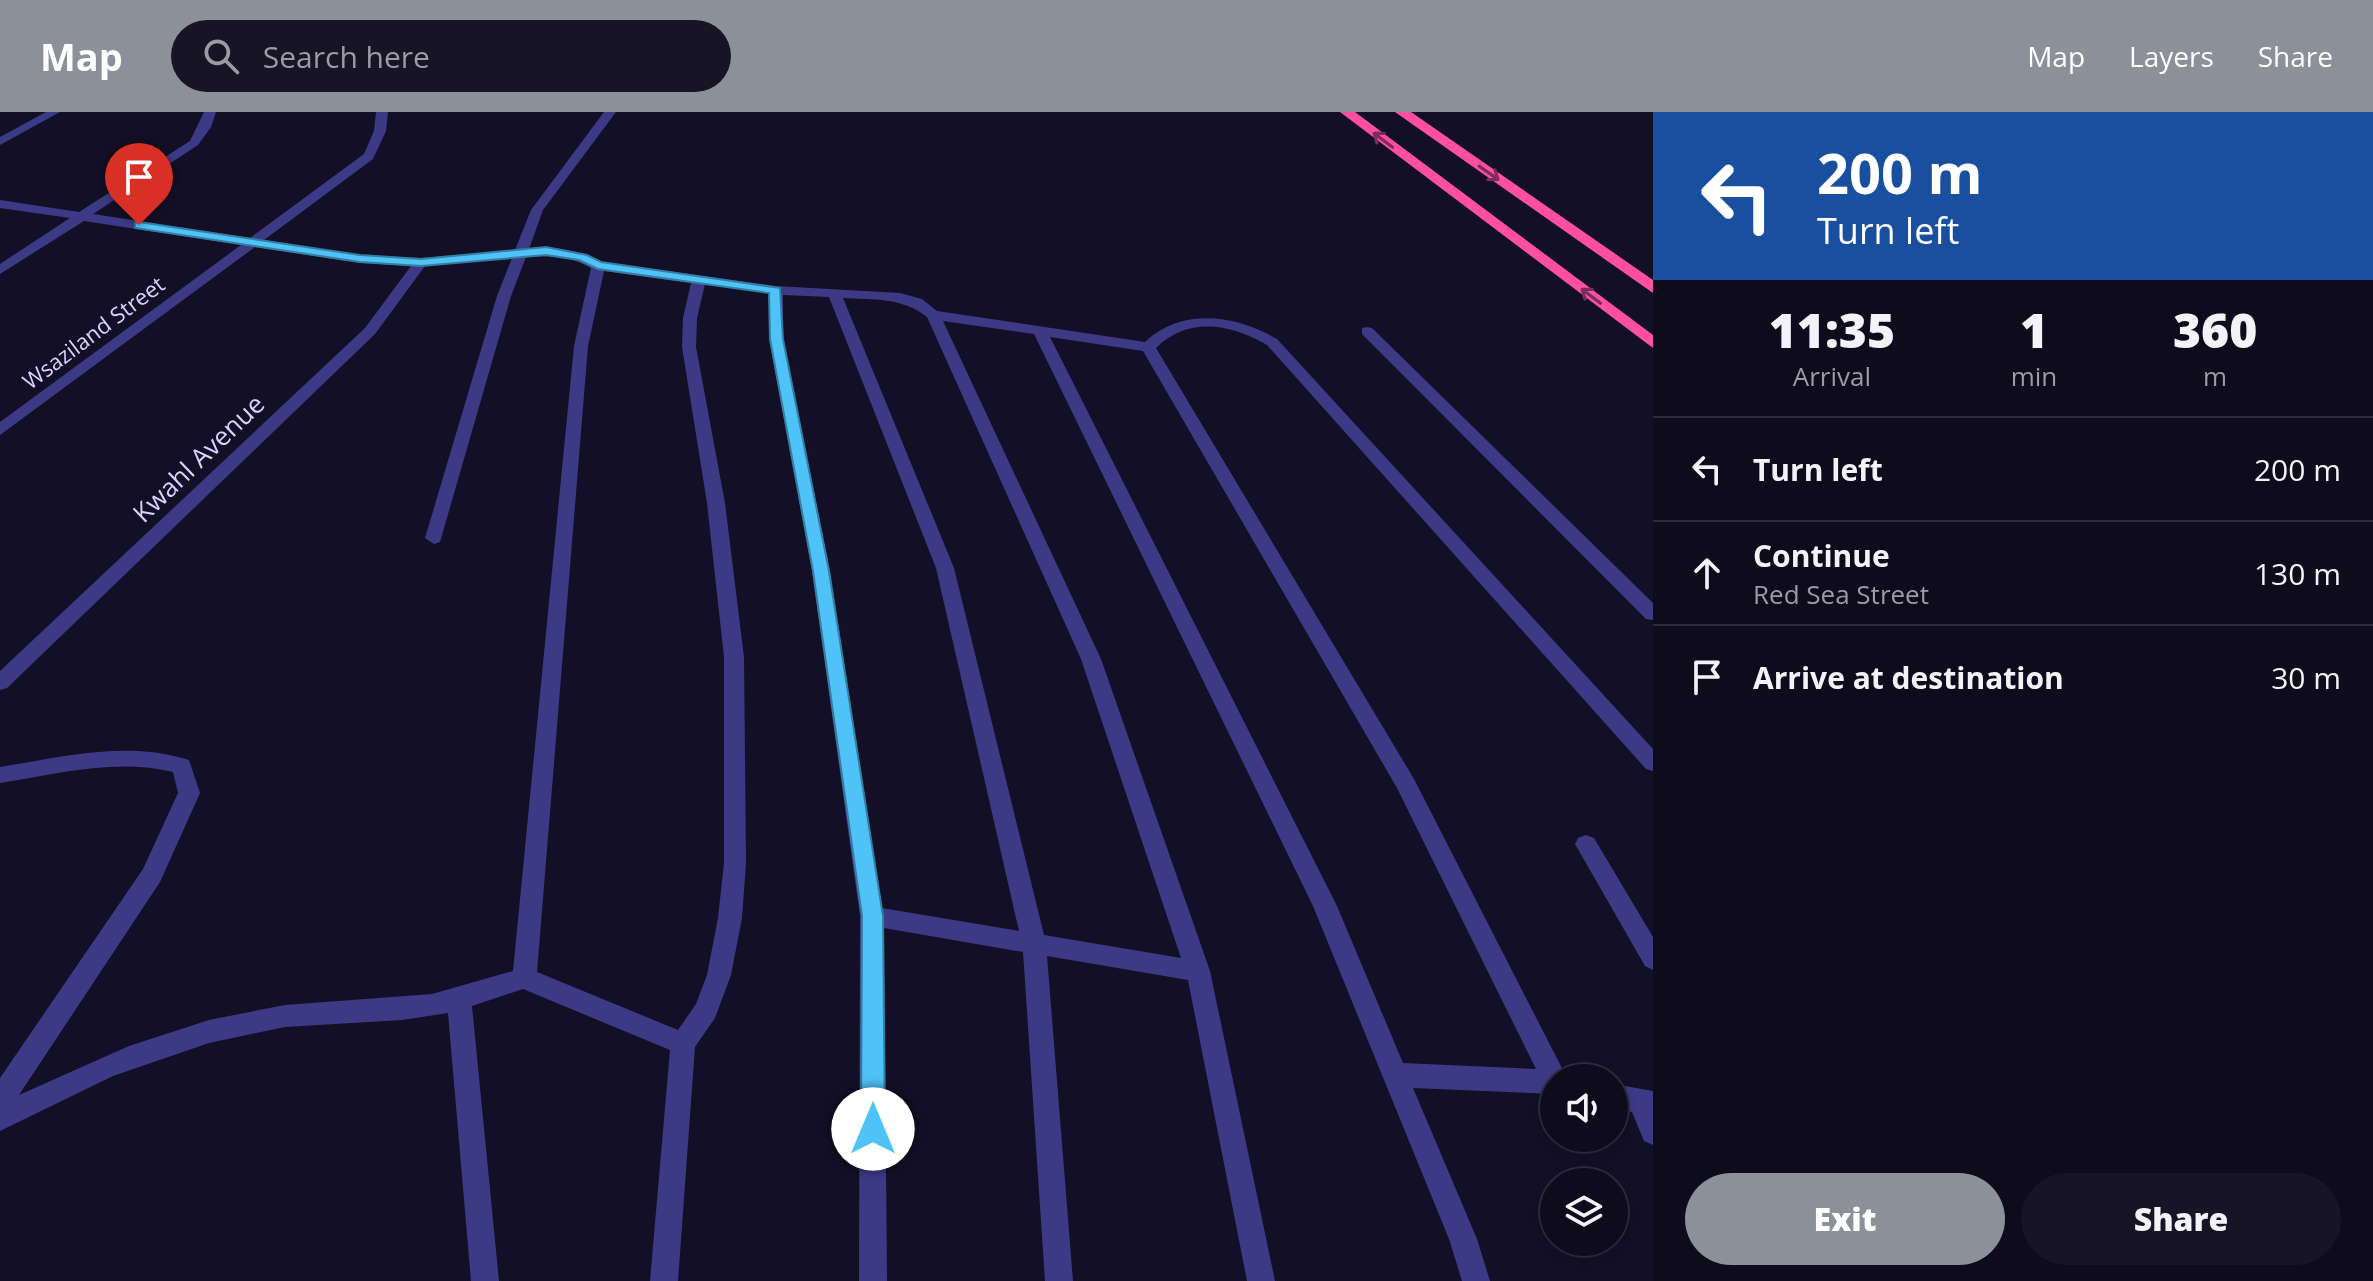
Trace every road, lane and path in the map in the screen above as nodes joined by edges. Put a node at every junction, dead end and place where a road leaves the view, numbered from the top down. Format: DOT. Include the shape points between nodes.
graph roads {
  1 [pos="54,112"];
  2 [pos="210,112"];
  3 [pos="382,112"];
  4 [pos="610,112"];
  5 [pos="1347,112"];
  6 [pos="1402,112"];
  7 [pos="0,142"];
  8 [pos="0,204"];
  9 [pos="84,217"];
  10 [pos="249,241"];
  11 [pos="523,250"];
  12 [pos="421,262"];
  13 [pos="598,266"];
  14 [pos="0,270"];
  15 [pos="699,279"];
  16 [pos="1653,288"];
  17 [pos="776,290"];
  18 [pos="835,295"];
  19 [pos="933,315"];
  20 [pos="1367,331"];
  21 [pos="1040,332"];
  22 [pos="1653,343"];
  23 [pos="1148,347"];
  24 [pos="0,430"];
  25 [pos="434,538"];
  26 [pos="1653,614"];
  27 [pos="0,683"];
  28 [pos="1653,763"];
  29 [pos="0,775"];
  30 [pos="1586,844"];
  31 [pos="872,916"];
  32 [pos="1034,944"];
  33 [pos="1653,959"];
  34 [pos="1198,971"];
  35 [pos="524,978"];
  36 [pos="459,1000"];
  37 [pos="683,1044"];
  38 [pos="1546,1064"];
  39 [pos="1396,1075"];
  40 [pos="1540,1080"];
  41 [pos="0,1100"];
  42 [pos="1647,1103"];
  43 [pos="0,1118"];
  44 [pos="1653,1132"];
  45 [pos="485,1281"];
  46 [pos="664,1281"];
  47 [pos="873,1281"];
  48 [pos="1059,1281"];
  49 [pos="1261,1281"];
  50 [pos="1476,1281"];
  1 -- 7 [label="street"];
  2 -- 9 [label="street" via="194,143"];
  3 -- 10 [label="street, Wsaziland Street" via="369,156"];
  4 -- 11 [label="street" via="537,210"];
  22 -- 5 [label="highway, one-way"];
  6 -- 16 [label="highway, one-way"];
  8 -- 9 [label="street"];
  9 -- 10 [label="street"];
  9 -- 14 [label="street"];
  10 -- 12 [label="street" via="311,253"];
  10 -- 24 [label="street, Wsaziland Street"];
  11 -- 12 [label="street"];
  11 -- 13 [label="street" via="564,253"];
  11 -- 25 [label="street" via="504,296"];
  12 -- 27 [label="street, Kwahl Avenue" via="370,331"];
  13 -- 15 [label="street"];
  13 -- 35 [label="street" via="581,346"];
  15 -- 17 [label="street"];
  15 -- 37 [label="street" via="689,347 716,503 734,657 735,863 719,975 706,1010"];
  17 -- 18 [label="street"];
  17 -- 31 [label="street" via="776,339 821,571"];
  18 -- 19 [label="street" via="900,297"];
  18 -- 32 [label="street" via="945,568"];
  19 -- 21 [label="street"];
  19 -- 34 [label="street" via="1091,659"];
  20 -- 26 [label="street"];
  21 -- 23 [label="street"];
  21 -- 39 [label="street" via="1325,906"];
  23 -- 28 [label="street" via="1165,330 1200,323 1243,328 1272,342"];
  23 -- 38 [label="street" via="1406,785"];
  29 -- 41 [label="street" via="159,758 182,766 189,793 152,875"];
  30 -- 33 [label="street"];
  31 -- 32 [label="street"];
  31 -- 47 [label="street"];
  32 -- 34 [label="street"];
  32 -- 48 [label="street"];
  34 -- 49 [label="street"];
  35 -- 36 [label="street"];
  35 -- 37 [label="street"];
  36 -- 43 [label="street" via="286,1016 178,1038"];
  36 -- 45 [label="street"];
  37 -- 46 [label="street"];
  39 -- 40 [label="street"];
  39 -- 50 [label="street"];
  42 -- 44 [label="street"];
}
